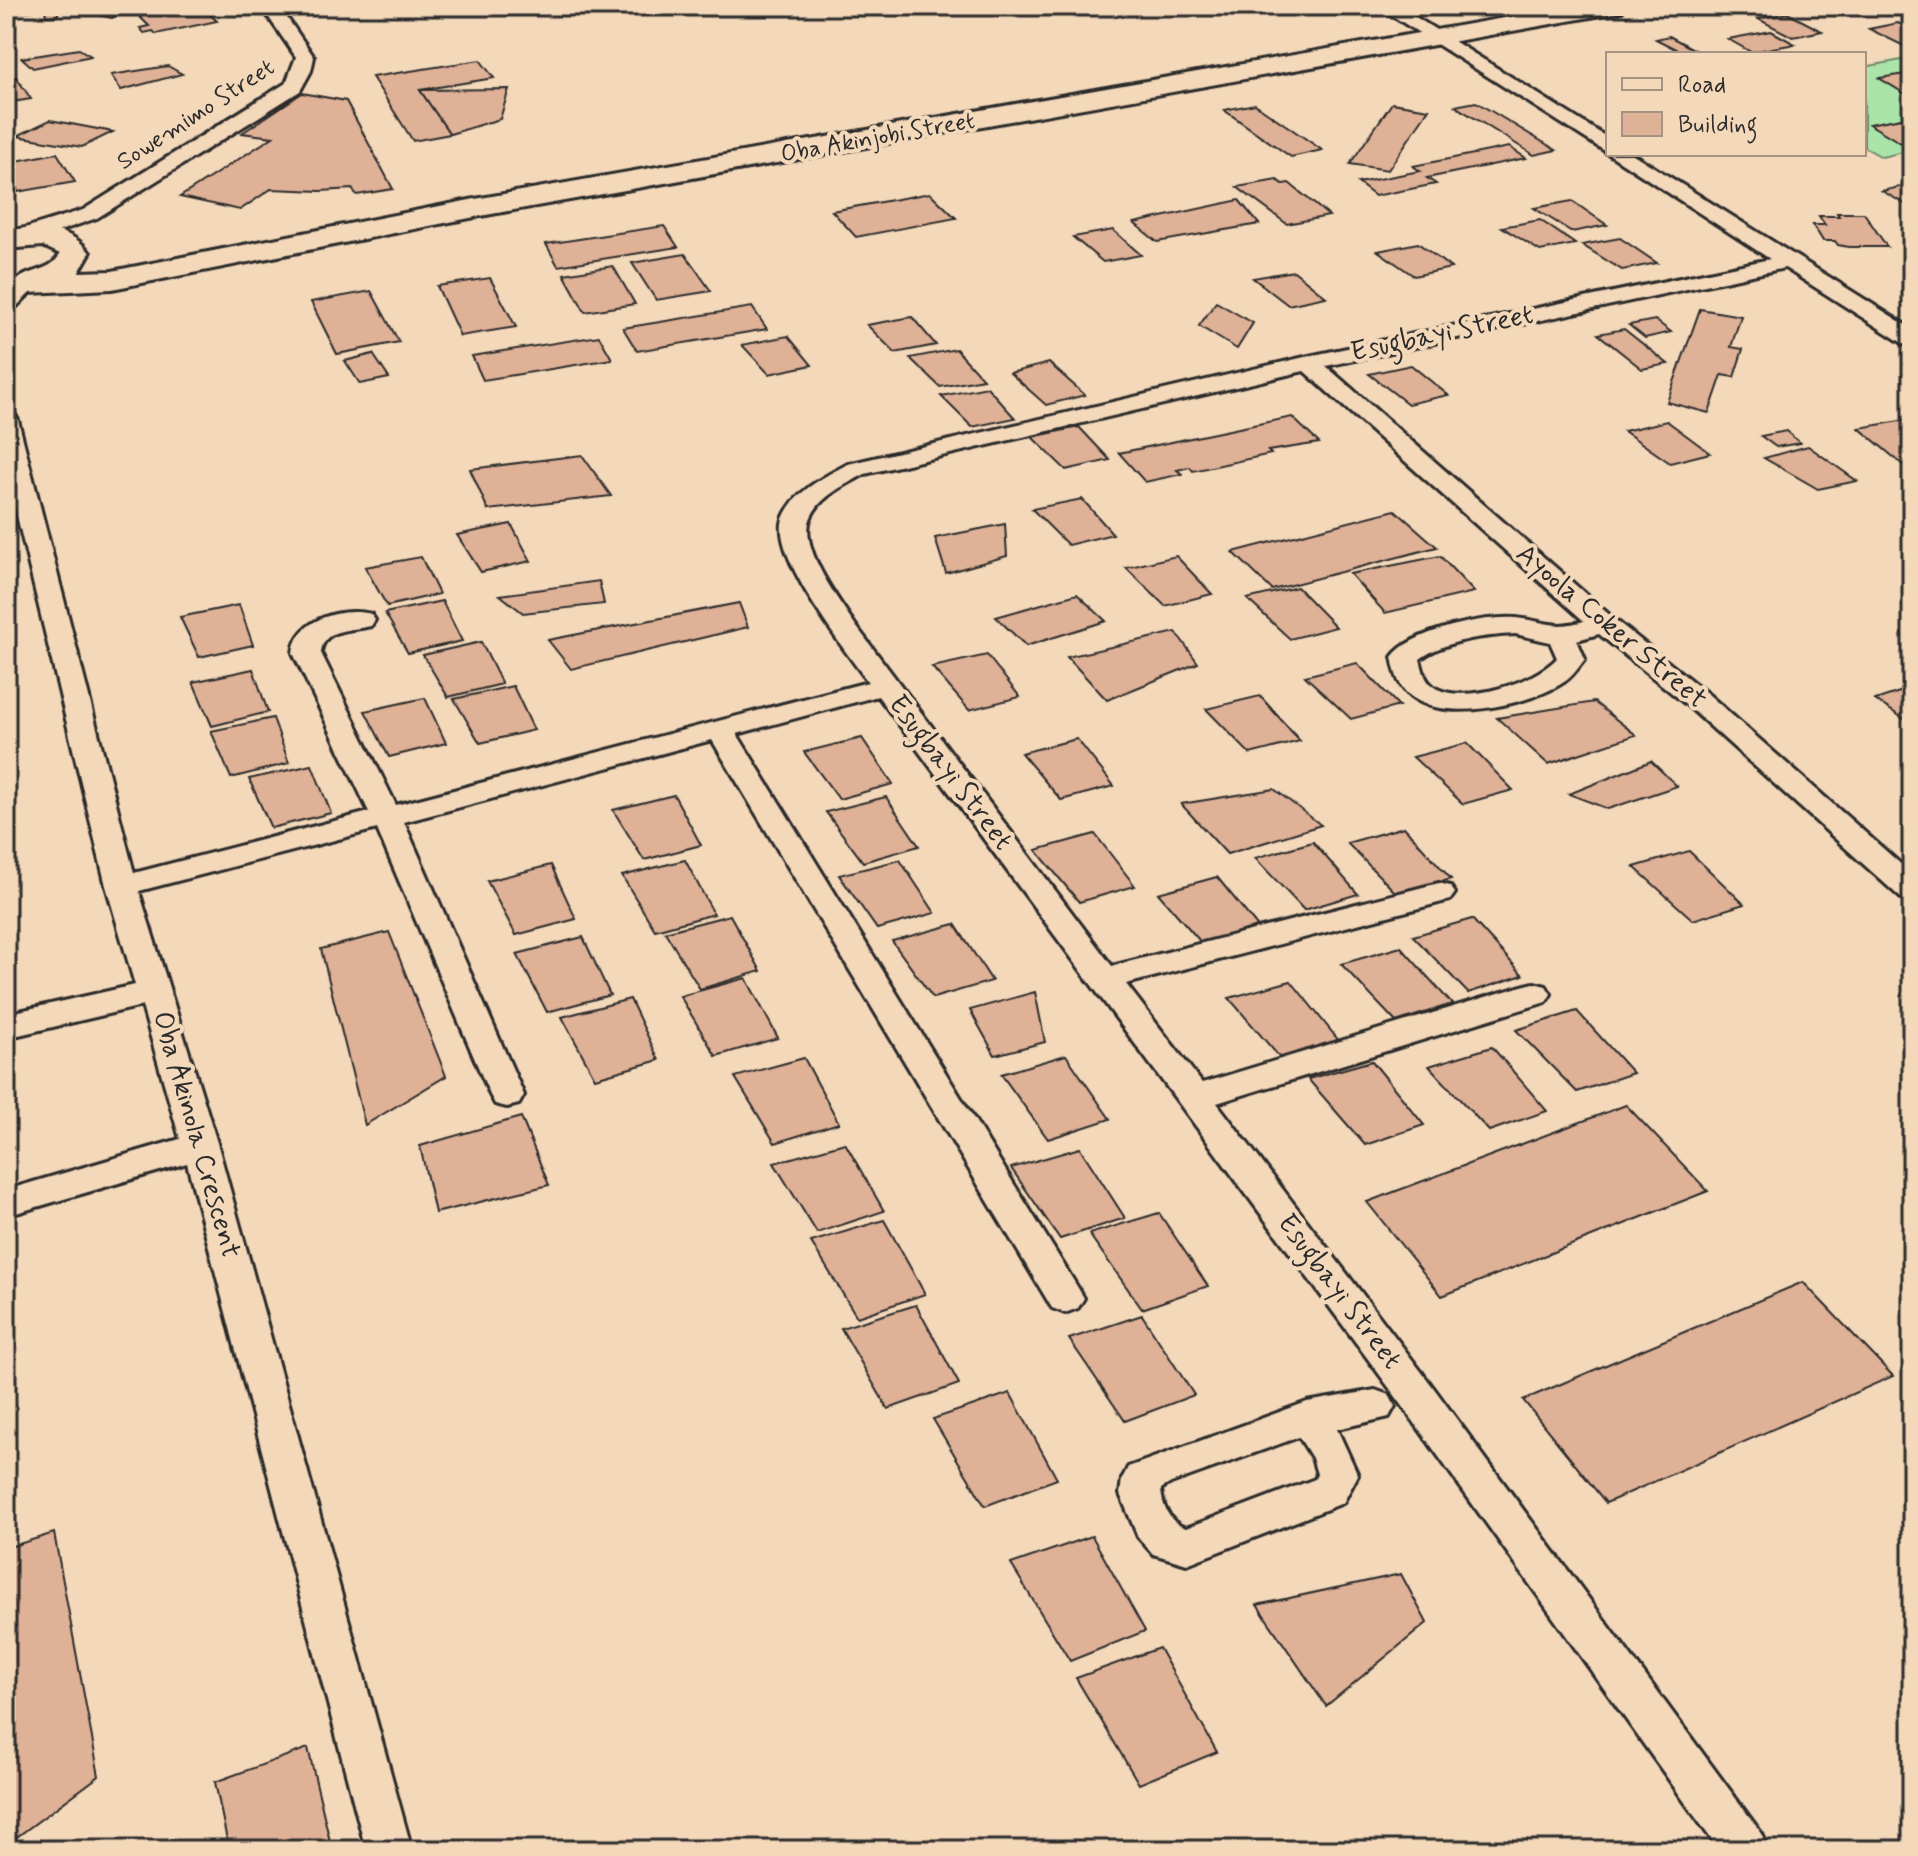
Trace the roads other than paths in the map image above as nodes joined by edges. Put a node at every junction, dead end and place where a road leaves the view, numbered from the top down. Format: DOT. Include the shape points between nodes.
graph roads {
  1 [pos="270,6"];
  2 [pos="1386,6"];
  3 [pos="1613,6"];
  4 [pos="1436,39"];
  5 [pos="1606,146"];
  6 [pos="1622,156"];
  7 [pos="90,214"];
  8 [pos="11,238"];
  9 [pos="67,250"];
  10 [pos="1789,261"];
  11 [pos="144,272"];
  12 [pos="19,290"];
  13 [pos="1912,339"];
  14 [pos="1309,363"];
  15 [pos="6,420"];
  16 [pos="361,620"];
  17 [pos="1603,624"];
  18 [pos="1562,636"];
  19 [pos="885,686"];
  20 [pos="719,727"];
  21 [pos="386,816"];
  22 [pos="122,886"];
  23 [pos="1912,891"];
  24 [pos="1439,893"];
  25 [pos="1104,979"];
  26 [pos="156,992"];
  27 [pos="1534,994"];
  28 [pos="6,1026"];
  29 [pos="507,1095"];
  30 [pos="1194,1098"];
  31 [pos="200,1146"];
  32 [pos="6,1203"];
  33 [pos="1065,1298"];
  34 [pos="1375,1406"];
  35 [pos="1307,1418"];
  36 [pos="389,1850"];
  37 [pos="1746,1850"];
  1 -- 7 [label="street, Sowemimo Street" via="305,57 293,87"];
  2 -- 4 [label="street"];
  3 -- 4 [label="street, Oba Akinjobi Street"];
  4 -- 5 [label="street"];
  4 -- 11 [label="street, Oba Akinjobi Street" via="475,208"];
  6 -- 10 [label="street"];
  7 -- 8 [label="street, Sowemimo Street"];
  7 -- 9 [label="street, Sowemimo Street"];
  8 -- 9 [label="street, Oba Akinjobi Street"];
  9 -- 11 [label="street, Oba Akinjobi Street" via="105,272"];
  9 -- 12 [label="street" via="53,276"];
  10 -- 13 [label="street"];
  10 -- 14 [label="street, Esugbayi Street"];
  11 -- 12 [label="street, Oba Akinjobi Street"];
  14 -- 17 [label="street, Ayoola Coker Street"];
  14 -- 19 [label="street, Esugbayi Street" via="857,469 826,485 795,521 794,540 810,577"];
  15 -- 22 [label="street, Oba Akinola Crescent"];
  16 -- 21 [label="street" via="310,634 307,653"];
  17 -- 18 [label="street"];
  17 -- 23 [label="street, Ayoola Coker Street" via="1698,700"];
  18 -- 18 [label="street" via="1534,627 1483,628 1423,644 1406,657 1406,668 1413,683 1427,693 1445,701 1474,703 1555,676 1571,659"];
  19 -- 20 [label="street"];
  19 -- 25 [label="street, Esugbayi Street"];
  20 -- 21 [label="street"];
  20 -- 33 [label="street"];
  21 -- 22 [label="street"];
  21 -- 29 [label="street"];
  22 -- 26 [label="street, Oba Akinola Crescent"];
  24 -- 25 [label="street"];
  25 -- 30 [label="street, Esugbayi Street"];
  26 -- 28 [label="street"];
  26 -- 31 [label="street, Oba Akinola Crescent"];
  27 -- 30 [label="street"];
  30 -- 37 [label="street, Esugbayi Street"];
  31 -- 32 [label="street"];
  31 -- 36 [label="street, Oba Akinola Crescent"];
  34 -- 35 [label="street"];
}
